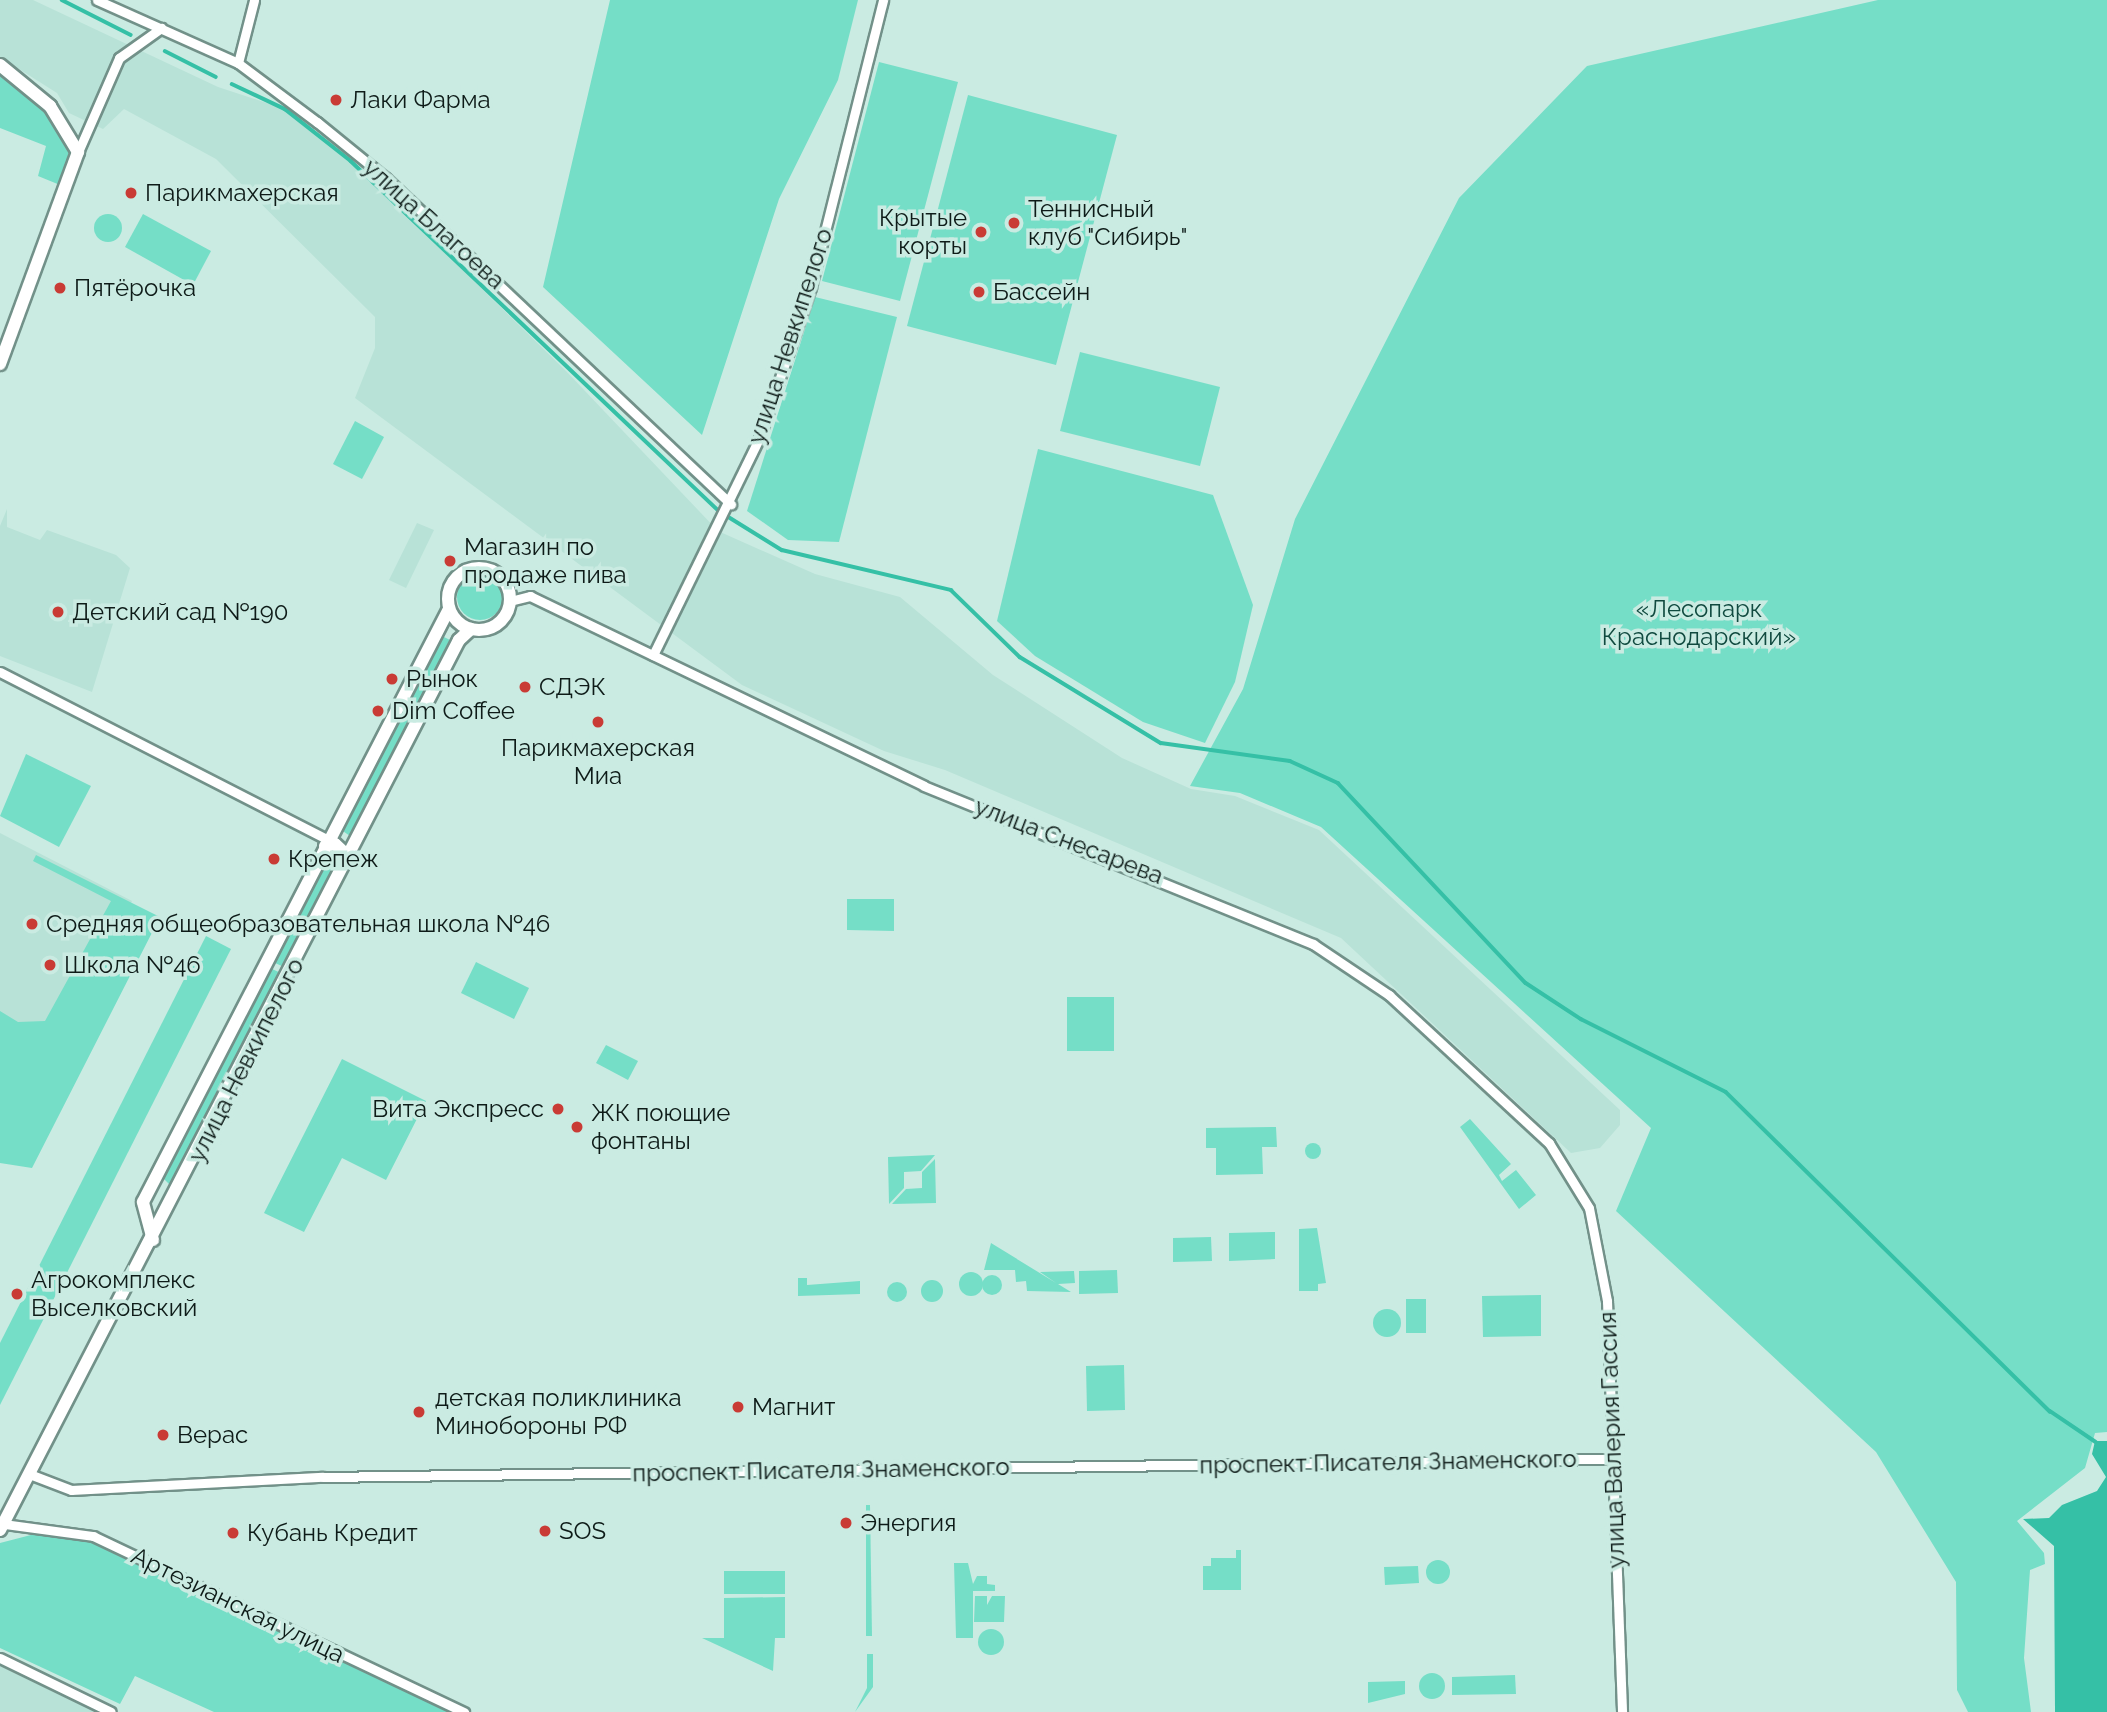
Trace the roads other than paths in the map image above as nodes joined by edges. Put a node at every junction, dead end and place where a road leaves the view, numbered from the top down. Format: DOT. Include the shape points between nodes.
graph roads {
  1 [pos="97,0"];
  2 [pos="254,0"];
  3 [pos="883,0"];
  4 [pos="159,30"];
  5 [pos="238,63"];
  6 [pos="0,65"];
  7 [pos="78,152"];
  8 [pos="0,364"];
  9 [pos="730,507"];
  10 [pos="510,601"];
  11 [pos="449,609"];
  12 [pos="471,629"];
  13 [pos="653,655"];
  14 [pos="0,672"];
  15 [pos="329,838"];
  16 [pos="358,841"];
  17 [pos="350,858"];
  18 [pos="1572,1173"];
  19 [pos="157,1174"];
  20 [pos="181,1186"];
  21 [pos="153,1240"];
  22 [pos="1613,1459"];
  23 [pos="32,1475"];
  24 [pos="2,1527"];
  25 [pos="0,1658"];
  26 [pos="111,1712"];
  27 [pos="464,1712"];
  28 [pos="1622,1712"];
  1 -- 4 [label="street, улица Благоева"];
  2 -- 5 [label="street"];
  3 -- 9 [label="street, улица Невкипелого" via="811,287"];
  4 -- 5 [label="street, улица Благоева"];
  4 -- 7 [label="street" via="119,58"];
  5 -- 9 [label="street, улица Благоева" via="386,178"];
  6 -- 7 [label="street" via="50,106"];
  7 -- 8 [label="street"];
  9 -- 13 [label="street, улица Невкипелого"];
  10 -- 11 [label="street" via="500,576 474,568 452,582"];
  10 -- 12 [label="street" via="500,622"];
  10 -- 13 [label="street, улица Снесарева" via="530,596"];
  11 -- 12 [label="street"];
  11 -- 15 [label="street, улица Невкипелого"];
  12 -- 16 [label="street, улица Невкипелого" via="458,640"];
  13 -- 18 [label="street, улица Снесарева" via="924,786 1313,944 1364,974 1423,1025 1549,1143"];
  14 -- 15 [label="street"];
  15 -- 16 [label="street"];
  15 -- 17 [label="street"];
  15 -- 19 [label="street, улица Невкипелого"];
  16 -- 17 [label="street, улица Невкипелого"];
  17 -- 20 [label="street, улица Невкипелого"];
  18 -- 22 [label="street, улица Валерия Гассия" via="1589,1208 1605,1287"];
  19 -- 20 [label="street, улица Невкипелого" via="162,1185"];
  19 -- 21 [label="street, улица Невкипелого" via="143,1202"];
  20 -- 21 [label="street, улица Невкипелого"];
  21 -- 23 [label="street, улица Невкипелого"];
  22 -- 23 [label="street, проспект Писателя Знаменского" via="323,1477 71,1490"];
  22 -- 28 [label="street, улица Валерия Гассия"];
  23 -- 24 [label="street, улица Невкипелого"];
  24 -- 27 [label="street, Артезианская улица" via="93,1536"];
  25 -- 26 [label="street"];
}
